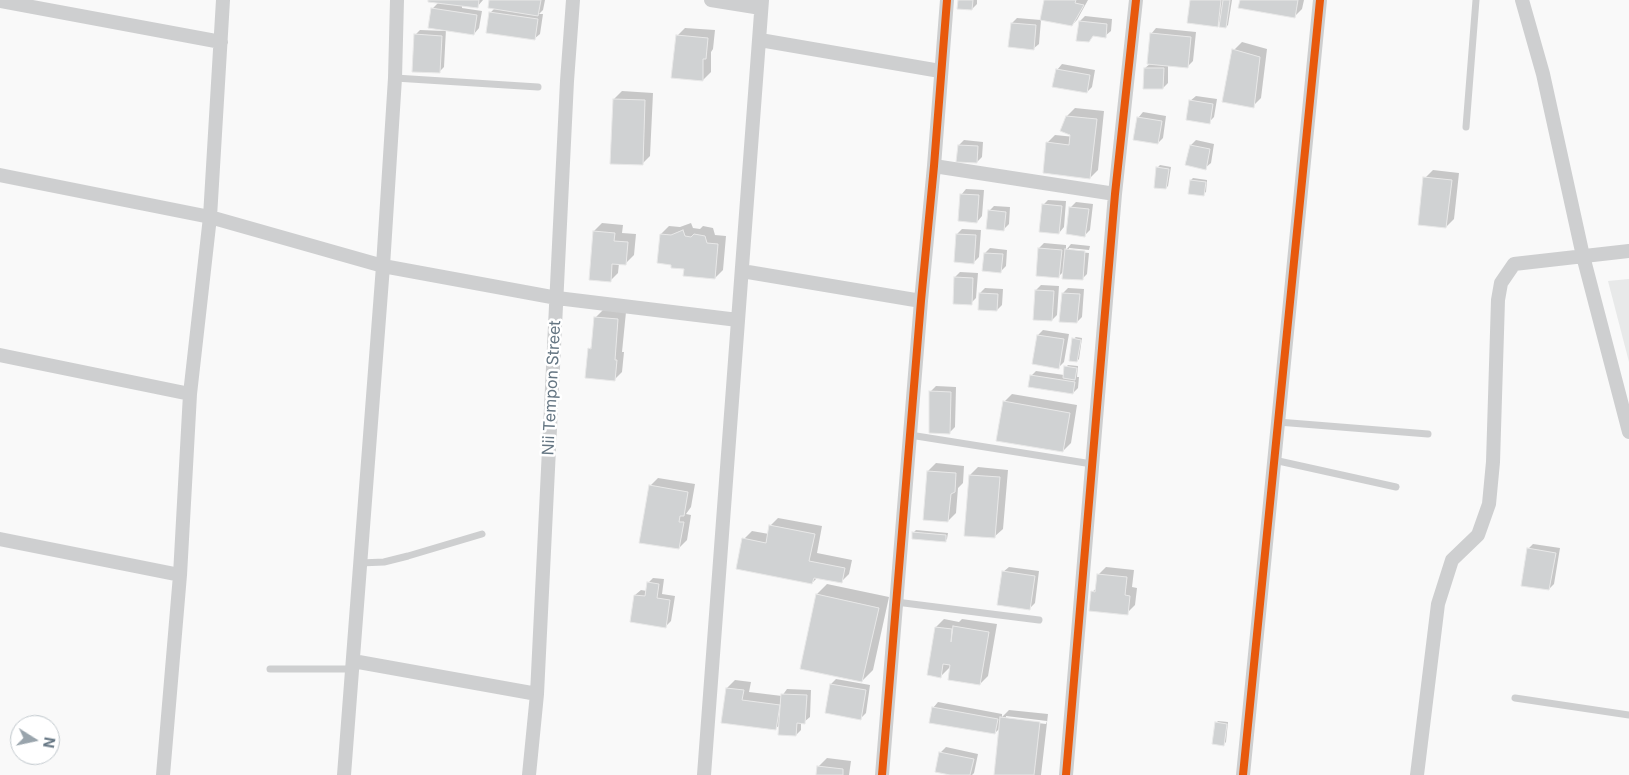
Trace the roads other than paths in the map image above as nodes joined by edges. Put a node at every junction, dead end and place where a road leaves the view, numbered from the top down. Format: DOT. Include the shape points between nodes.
graph roads {
  1 [pos="223,0"];
  2 [pos="397,0"];
  3 [pos="573,0"];
  4 [pos="711,0"];
  5 [pos="947,0"];
  6 [pos="1136,0"];
  7 [pos="1320,0"];
  8 [pos="1476,0"];
  9 [pos="1522,0"];
  10 [pos="0,1"];
  11 [pos="761,4"];
  12 [pos="760,40"];
  13 [pos="221,42"];
  14 [pos="940,71"];
  15 [pos="395,78"];
  16 [pos="538,88"];
  17 [pos="1466,127"];
  18 [pos="934,166"];
  19 [pos="0,175"];
  20 [pos="1115,194"];
  21 [pos="210,217"];
  22 [pos="1629,251"];
  23 [pos="1583,256"];
  24 [pos="382,266"];
  25 [pos="742,271"];
  26 [pos="556,298"];
  27 [pos="921,301"];
  28 [pos="738,320"];
  29 [pos="0,355"];
  30 [pos="190,394"];
  31 [pos="1278,422"];
  32 [pos="1629,432"];
  33 [pos="910,434"];
  34 [pos="1428,434"];
  35 [pos="1274,460"];
  36 [pos="1092,464"];
  37 [pos="1396,487"];
  38 [pos="482,534"];
  39 [pos="0,539"];
  40 [pos="360,563"];
  41 [pos="180,575"];
  42 [pos="896,602"];
  43 [pos="1040,620"];
  44 [pos="352,665"];
  45 [pos="270,670"];
  46 [pos="537,694"];
  47 [pos="1515,698"];
  48 [pos="1629,715"];
  49 [pos="164,775"];
  50 [pos="344,775"];
  51 [pos="529,775"];
  52 [pos="704,775"];
  53 [pos="882,775"];
  54 [pos="1066,775"];
  55 [pos="1243,775"];
  56 [pos="1417,775"];
  1 -- 13 [label="street"];
  2 -- 15 [label="street"];
  3 -- 26 [label="street, Nii Tempon Street"];
  4 -- 11 [label="street"];
  5 -- 14 [label="street"];
  6 -- 20 [label="street"];
  7 -- 31 [label="street"];
  8 -- 17 [label="lane"];
  9 -- 23 [label="street" via="1543,74"];
  10 -- 13 [label="street"];
  11 -- 12 [label="street"];
  12 -- 14 [label="street"];
  12 -- 25 [label="street"];
  13 -- 21 [label="street"];
  14 -- 18 [label="street"];
  15 -- 16 [label="lane"];
  15 -- 24 [label="street"];
  18 -- 20 [label="street"];
  18 -- 27 [label="street"];
  19 -- 21 [label="street"];
  20 -- 36 [label="street"];
  21 -- 24 [label="street"];
  21 -- 30 [label="street"];
  22 -- 23 [label="street"];
  23 -- 32 [label="street"];
  23 -- 56 [label="street" via="1514,264 1501,283 1489,504 1478,535 1452,560 1438,604"];
  24 -- 26 [label="street"];
  24 -- 40 [label="street"];
  25 -- 27 [label="street"];
  25 -- 28 [label="street"];
  26 -- 28 [label="street"];
  26 -- 46 [label="street, Nii Tempon Street"];
  27 -- 33 [label="street"];
  28 -- 52 [label="street"];
  29 -- 30 [label="street"];
  30 -- 41 [label="street"];
  31 -- 34 [label="lane"];
  31 -- 35 [label="street"];
  33 -- 36 [label="lane"];
  33 -- 42 [label="street"];
  35 -- 37 [label="lane"];
  35 -- 55 [label="street"];
  36 -- 54 [label="street"];
  38 -- 40 [label="lane" via="384,562"];
  39 -- 41 [label="street"];
  40 -- 44 [label="street"];
  41 -- 49 [label="street"];
  42 -- 43 [label="lane"];
  42 -- 53 [label="street"];
  44 -- 45 [label="lane"];
  44 -- 46 [label="street"];
  44 -- 50 [label="street"];
  46 -- 51 [label="street, Nii Tempon Street"];
  47 -- 48 [label="lane"];
}
